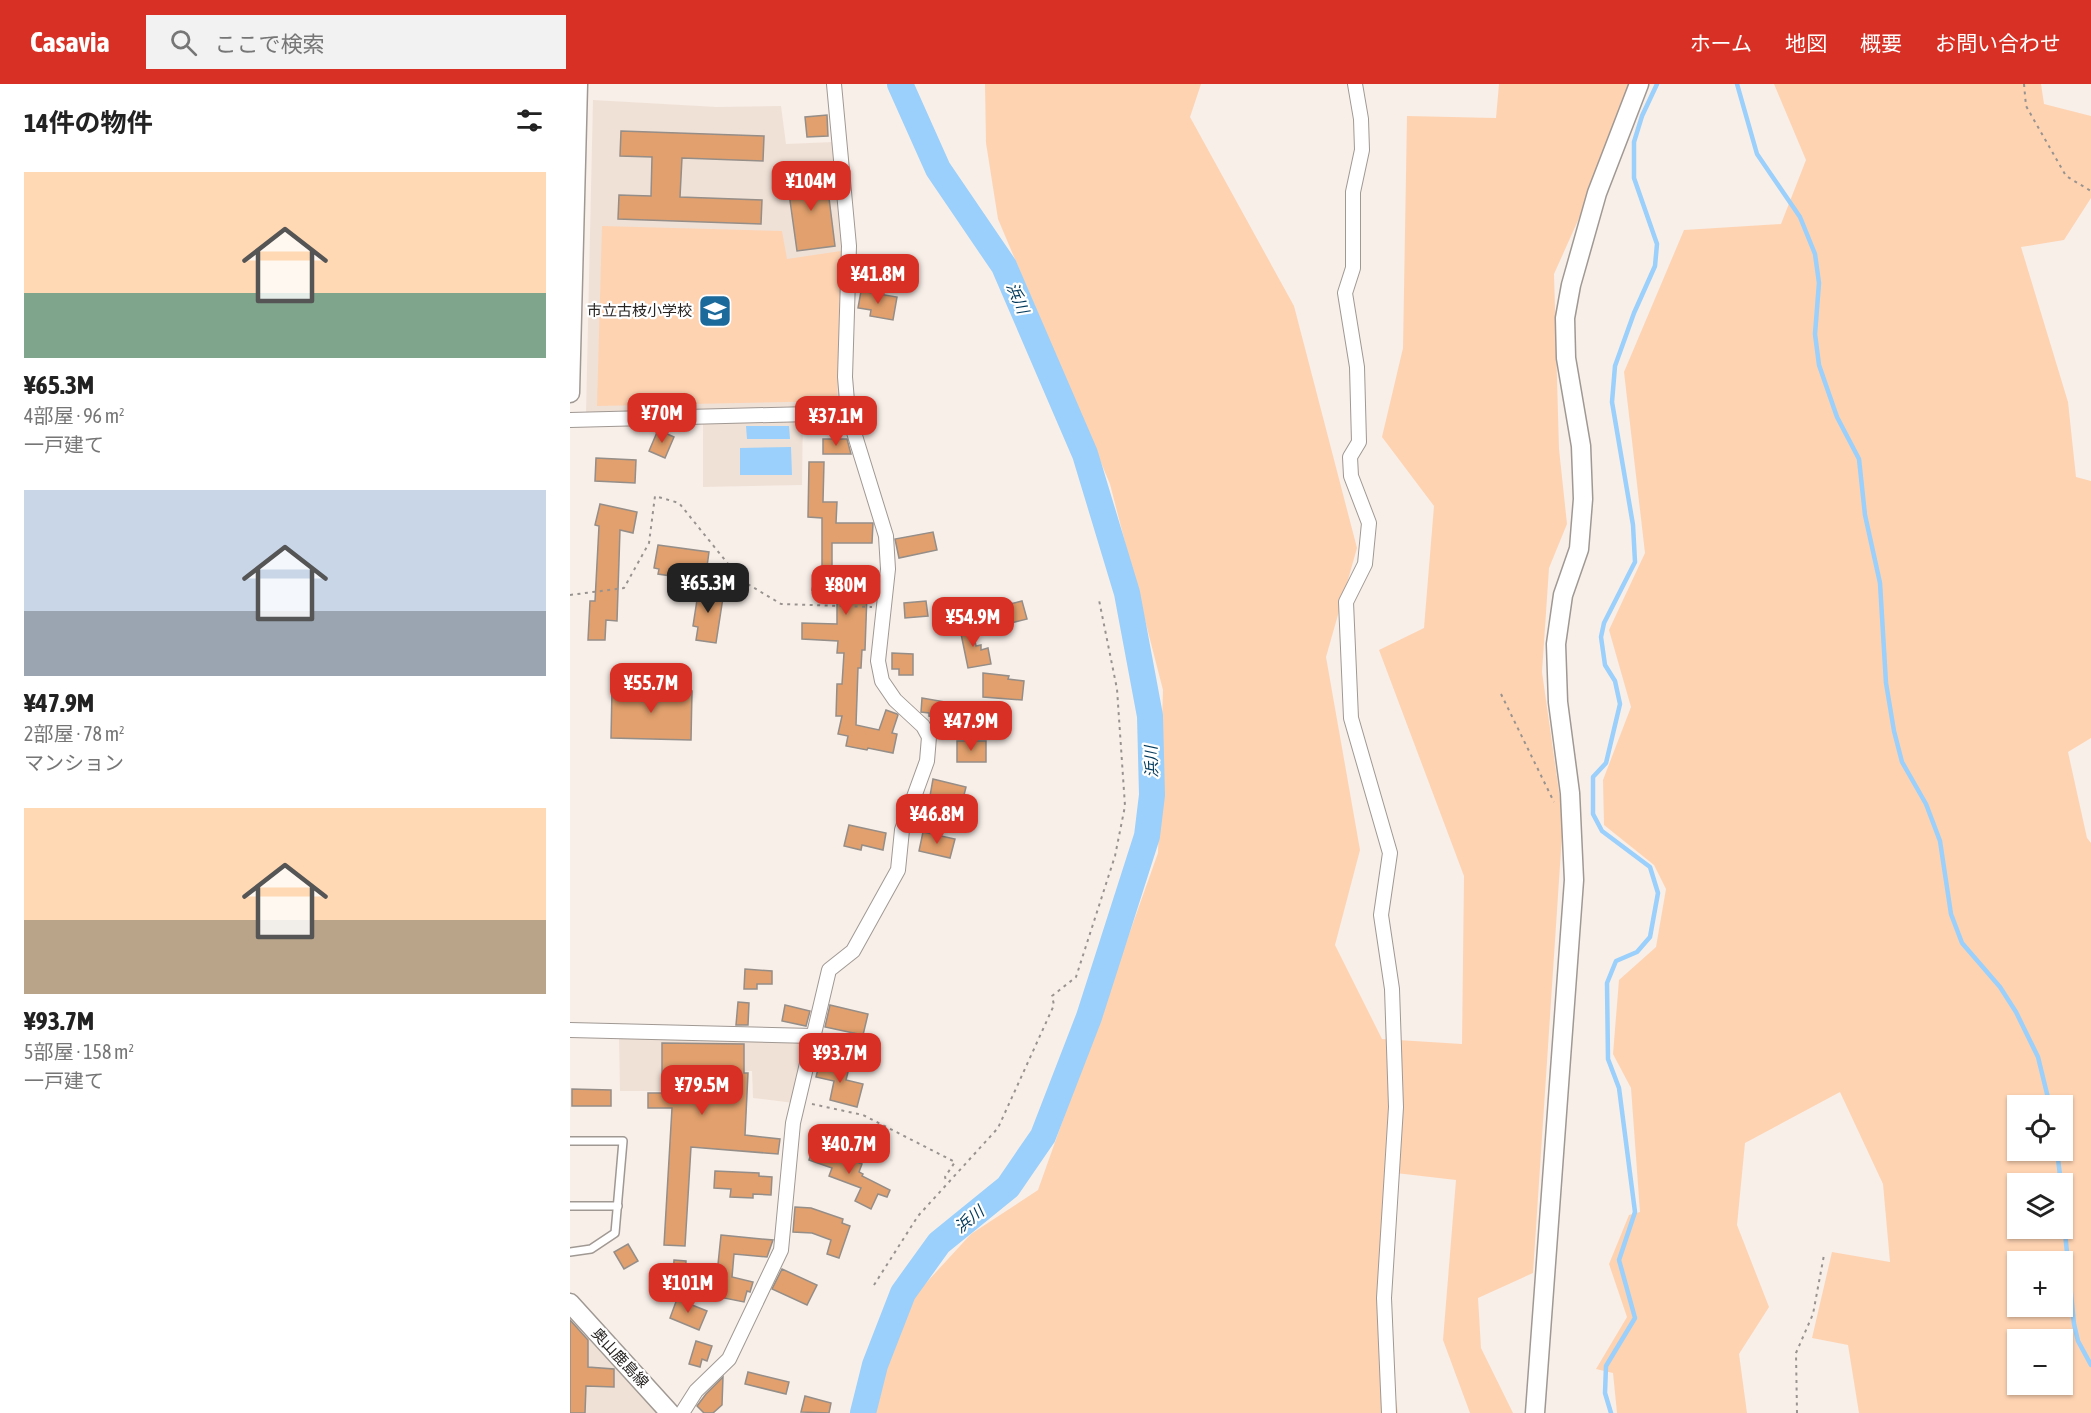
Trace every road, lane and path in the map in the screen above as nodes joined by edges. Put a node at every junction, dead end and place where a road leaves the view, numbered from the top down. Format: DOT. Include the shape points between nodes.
graph roads {
  1 [pos="578,84"];
  2 [pos="834,84"];
  3 [pos="1355,84"];
  4 [pos="1639,84"];
  5 [pos="2024,84"];
  6 [pos="2091,191"];
  7 [pos="573,240"];
  8 [pos="570,393"];
  9 [pos="848,413"];
  10 [pos="570,420"];
  11 [pos="570,595"];
  12 [pos="1099,600"];
  13 [pos="884,607"];
  14 [pos="1501,694"];
  15 [pos="1556,807"];
  16 [pos="570,1030"];
  17 [pos="813,1036"];
  18 [pos="797,1102"];
  19 [pos="570,1141"];
  20 [pos="947,1183"];
  21 [pos="570,1206"];
  22 [pos="618,1206"];
  23 [pos="570,1252"];
  24 [pos="1824,1255"];
  25 [pos="874,1285"];
  26 [pos="570,1303"];
  27 [pos="670,1413"];
  28 [pos="682,1413"];
  29 [pos="1389,1413"];
  30 [pos="1535,1413"];
  31 [pos="1797,1413"];
  1 -- 7 [label="street"];
  2 -- 9 [label="street" via="849,246 845,377"];
  3 -- 29 [label="street" via="1362,150 1353,192 1353,268 1345,293 1357,367 1359,442 1350,457 1351,476 1369,523 1365,564 1346,602 1351,718 1390,854 1381,915 1392,988 1396,1107 1384,1298"];
  4 -- 30 [label="street" via="1598,193 1565,318 1566,358 1581,446 1583,499 1579,549 1563,595 1556,644 1574,880"];
  5 -- 6 [label="path" via="2026,106 2066,176"];
  7 -- 8 [label="street"];
  9 -- 10 [label="street"];
  9 -- 13 [label="street" via="886,536"];
  11 -- 13 [label="path" via="624,588 649,543 655,496 679,503 741,580 782,604"];
  12 -- 20 [label="path" via="1117,689 1125,806 1115,856 1076,977 1052,996 1054,1005 998,1128"];
  13 -- 17 [label="street" via="878,661 882,681 895,700 924,726 928,737 927,761 902,831 898,870 853,951 829,970"];
  14 -- 15 [label="path"];
  16 -- 17 [label="street"];
  17 -- 18 [label="street"];
  18 -- 20 [label="path" via="862,1115 955,1162 945,1177"];
  18 -- 28 [label="street" via="781,1250 729,1359 696,1391"];
  19 -- 22 [label="lane" via="623,1141"];
  20 -- 25 [label="path" via="918,1216"];
  21 -- 22 [label="lane"];
  22 -- 23 [label="lane" via="615,1233 591,1249"];
  24 -- 31 [label="path" via="1813,1314 1796,1353"];
  26 -- 27 [label="street, 奥山鹿島線"];
}
